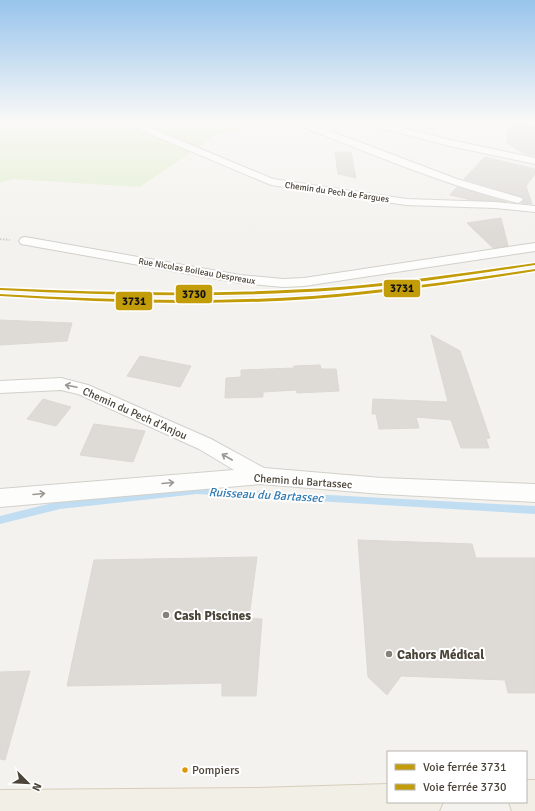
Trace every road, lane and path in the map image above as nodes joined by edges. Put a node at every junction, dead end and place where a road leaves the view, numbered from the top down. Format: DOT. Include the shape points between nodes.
graph roads {
  1 [pos="216,159"];
  2 [pos="395,159"];
  3 [pos="525,159"];
  4 [pos="535,161"];
  5 [pos="535,205"];
  6 [pos="535,209"];
  7 [pos="25,241"];
  8 [pos="535,247"];
  9 [pos="0,387"];
  10 [pos="261,476"];
  11 [pos="535,493"];
  12 [pos="0,498"];
  13 [pos="391,803"];
  14 [pos="0,809"];
  1 -- 6 [label="street, Chemin du Pech de Fargues" via="271,182 406,202"];
  2 -- 5 [label="street"];
  3 -- 4 [label="street"];
  7 -- 8 [label="street, Rue Nicolas Boileau Despreaux" via="199,273 282,284"];
  10 -- 9 [label="street, Chemin du Pech d'Anjou, one-way" via="205,444 82,388 61,384"];
  10 -- 11 [label="street, Chemin du Bartassec" via="382,486"];
  12 -- 10 [label="street, Chemin du Bartassec, one-way"];
  13 -- 14 [label="main road"];
}
